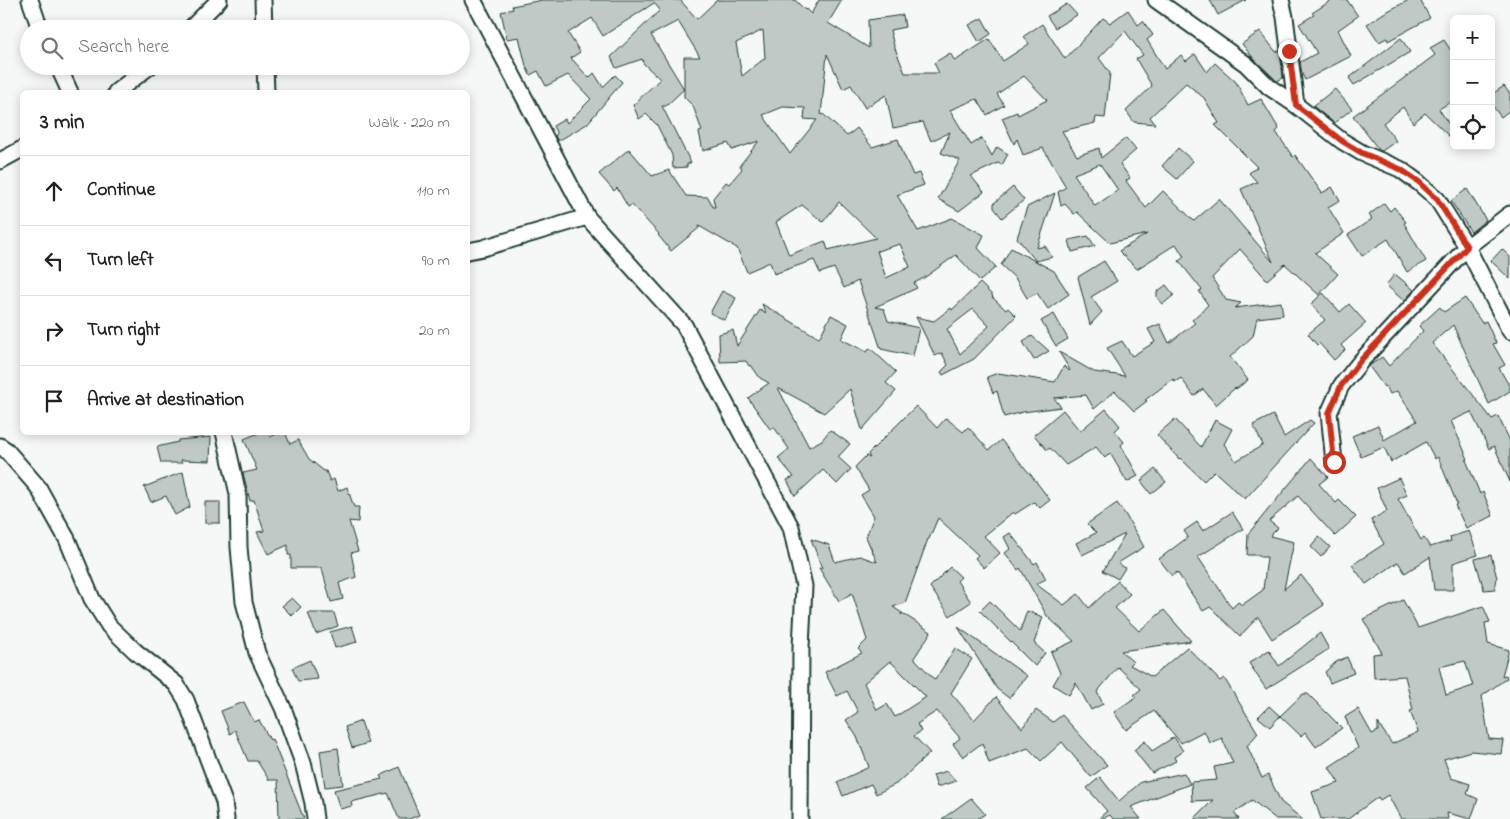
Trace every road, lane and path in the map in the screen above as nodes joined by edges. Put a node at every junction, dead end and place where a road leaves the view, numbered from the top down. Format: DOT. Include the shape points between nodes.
graph roads {
  1 [pos="30,0"];
  2 [pos="219,0"];
  3 [pos="263,0"];
  4 [pos="473,0"];
  5 [pos="1156,0"];
  6 [pos="1281,0"];
  7 [pos="37,20"];
  8 [pos="199,20"];
  9 [pos="264,20"];
  10 [pos="62,75"];
  11 [pos="138,75"];
  12 [pos="265,75"];
  13 [pos="69,90"];
  14 [pos="119,90"];
  15 [pos="266,90"];
  16 [pos="1296,105"];
  17 [pos="20,150"];
  18 [pos="0,161"];
  19 [pos="1510,214"];
  20 [pos="587,217"];
  21 [pos="1467,247"];
  22 [pos="470,251"];
  23 [pos="1510,331"];
  24 [pos="225,435"];
  25 [pos="0,446"];
  26 [pos="1334,462"];
  27 [pos="226,819"];
  28 [pos="315,819"];
  29 [pos="798,819"];
  1 -- 7 [label="street"];
  2 -- 8 [label="street"];
  3 -- 9 [label="street"];
  4 -- 20 [label="street"];
  5 -- 16 [label="street" via="1246,64 1269,87"];
  6 -- 16 [label="street"];
  10 -- 13 [label="street"];
  11 -- 14 [label="street"];
  12 -- 15 [label="street"];
  16 -- 21 [label="street" via="1342,141 1400,169 1419,182 1437,199"];
  17 -- 18 [label="street"];
  19 -- 21 [label="street"];
  20 -- 22 [label="street"];
  20 -- 29 [label="street" via="684,325 791,527 804,586"];
  21 -- 23 [label="street"];
  21 -- 26 [label="street" via="1360,361 1341,386 1329,413"];
  24 -- 28 [label="street" via="238,494 244,602 258,653 303,763"];
  25 -- 27 [label="street" via="38,487 67,539 92,600 109,626 135,652 176,684 186,700 224,802"];
}
